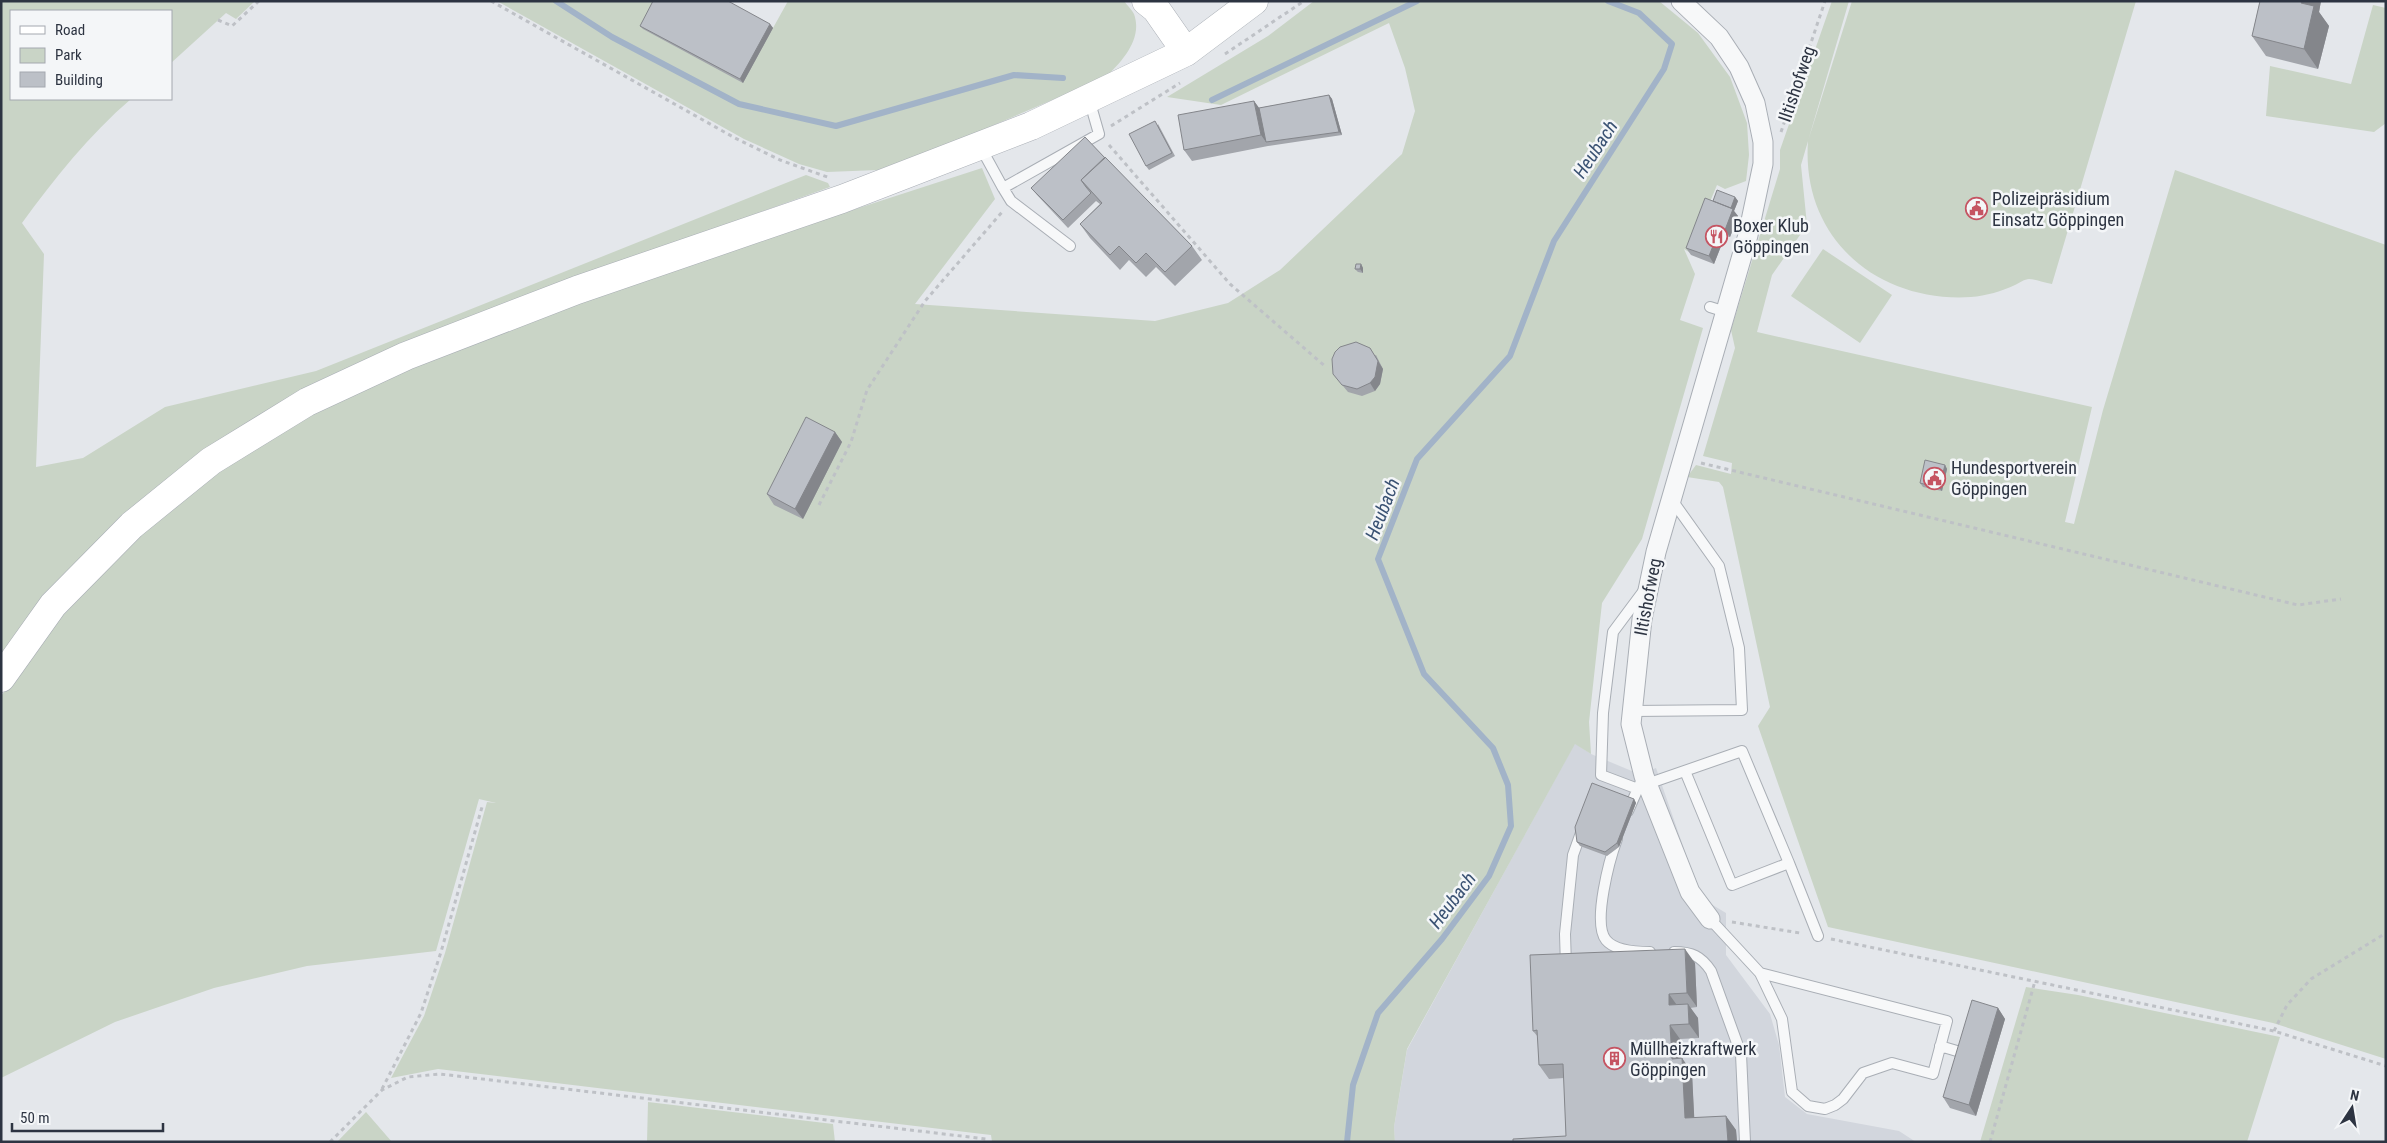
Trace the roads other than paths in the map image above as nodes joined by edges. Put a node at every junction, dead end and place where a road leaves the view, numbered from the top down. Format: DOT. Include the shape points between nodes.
graph roads {
  1 [pos="1146,1"];
  2 [pos="1254,1"];
  3 [pos="1681,1"];
  4 [pos="1186,52"];
  5 [pos="1089,98"];
  6 [pos="980,146"];
  7 [pos="1003,188"];
  8 [pos="1070,246"];
  9 [pos="1672,500"];
  10 [pos="1650,582"];
  11 [pos="1,678"];
  12 [pos="1632,710"];
  13 [pos="1685,771"];
  14 [pos="1601,774"];
  15 [pos="1643,783"];
  16 [pos="1597,788"];
  17 [pos="1585,822"];
  18 [pos="1789,863"];
  19 [pos="1710,919"];
  20 [pos="1818,936"];
  21 [pos="1567,968"];
  22 [pos="1760,973"];
  23 [pos="1940,1046"];
  24 [pos="1967,1054"];
  25 [pos="1745,1142"];
  1 -- 4 [label="main road" via="1156,9"];
  2 -- 4 [label="main road"];
  3 -- 9 [label="street, Iltishofweg" via="1719,37 1739,67 1755,103 1763,142 1763,164 1748,235 1718,309"];
  4 -- 5 [label="main road"];
  5 -- 6 [label="main road"];
  5 -- 7 [label="lane" via="1099,134"];
  6 -- 7 [label="lane"];
  6 -- 11 [label="main road" via="577,290 406,356 307,402 211,461 132,525 53,605"];
  7 -- 8 [label="lane" via="1011,201"];
  9 -- 10 [label="street, Iltishofweg"];
  9 -- 12 [label="lane" via="1720,566 1739,648 1742,710"];
  10 -- 12 [label="street, Iltishofweg" via="1642,619"];
  10 -- 14 [label="lane" via="1613,632 1602,713"];
  12 -- 15 [label="street, Iltishofweg" via="1631,724"];
  13 -- 15 [label="lane"];
  13 -- 18 [label="lane" via="1742,751"];
  13 -- 18 [label="lane" via="1732,885"];
  14 -- 15 [label="lane"];
  14 -- 16 [label="lane"];
  15 -- 19 [label="street, Iltishofweg" via="1690,892"];
  15 -- 25 [label="lane" via="1612,852 1601,914 1602,932 1615,947 1646,952 1688,952 1702,959 1741,1054"];
  17 -- 21 [label="lane" via="1573,855 1565,934"];
  18 -- 20 [label="lane"];
  19 -- 22 [label="lane"];
  22 -- 23 [label="lane" via="1947,1020"];
  22 -- 23 [label="lane" via="1782,1018 1792,1092 1808,1106 1825,1109 1835,1106 1863,1074 1892,1063 1933,1074"];
  23 -- 24 [label="lane"];
}
